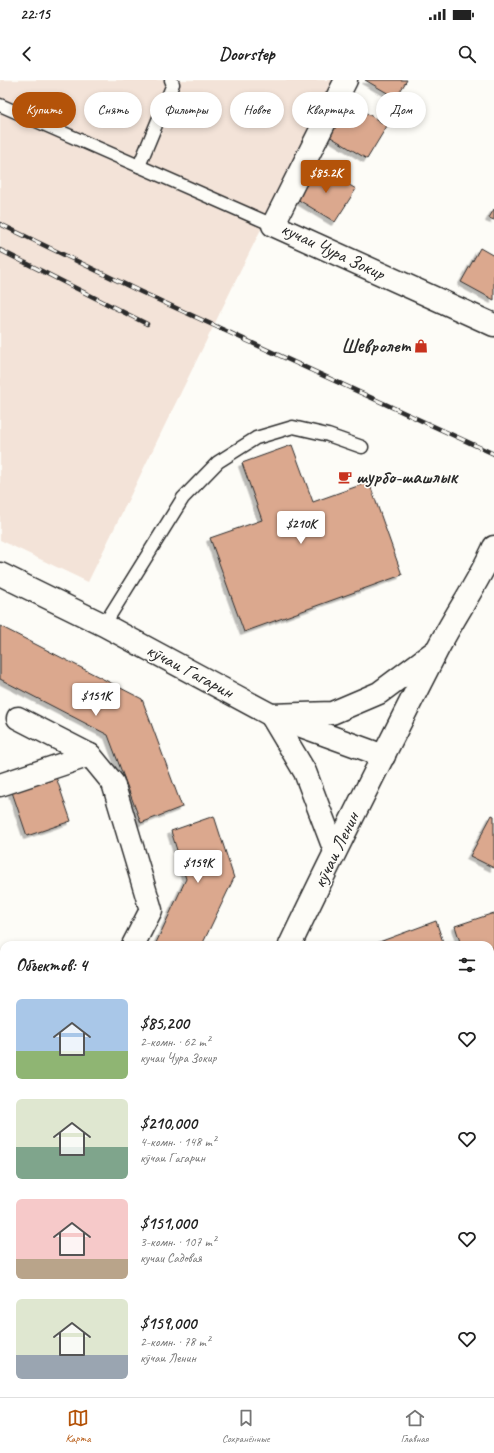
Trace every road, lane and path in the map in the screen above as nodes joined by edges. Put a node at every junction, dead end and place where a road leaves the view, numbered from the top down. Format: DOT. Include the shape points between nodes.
graph roads {
  1 [pos="171,80"];
  2 [pos="346,80"];
  3 [pos="0,105"];
  4 [pos="139,166"];
  5 [pos="273,225"];
  6 [pos="494,325"];
  7 [pos="362,448"];
  8 [pos="494,547"];
  9 [pos="489,567"];
  10 [pos="0,574"];
  11 [pos="104,625"];
  12 [pos="438,648"];
  13 [pos="271,715"];
  14 [pos="18,718"];
  15 [pos="90,755"];
  16 [pos="384,756"];
  17 [pos="0,785"];
  18 [pos="335,851"];
  19 [pos="135,941"];
  20 [pos="292,941"];
  1 -- 4 [label="lane" via="173,84"];
  2 -- 5 [label="street, кучаи Чура Зокир"];
  3 -- 4 [label="lane"];
  4 -- 5 [label="lane"];
  5 -- 6 [label="street, кучаи Чура Зокир"];
  7 -- 11 [label="lane" via="293,426 256,438 218,462 183,498"];
  8 -- 9 [label="street, кӯчаи Ленин"];
  9 -- 12 [label="street, кӯчаи Ленин"];
  10 -- 11 [label="street, кӯчаи Гагарин"];
  11 -- 13 [label="street, кӯчаи Гагарин"];
  12 -- 13 [label="street" via="379,693 332,713"];
  12 -- 16 [label="street, кӯчаи Ленин"];
  13 -- 16 [label="street, кӯчаи Гагарин"];
  13 -- 18 [label="street" via="305,772"];
  14 -- 15 [label="street"];
  15 -- 17 [label="street"];
  15 -- 19 [label="street" via="113,783 151,910"];
  16 -- 18 [label="street, кӯчаи Ленин"];
  18 -- 20 [label="street, кӯчаи Ленин"];
}
